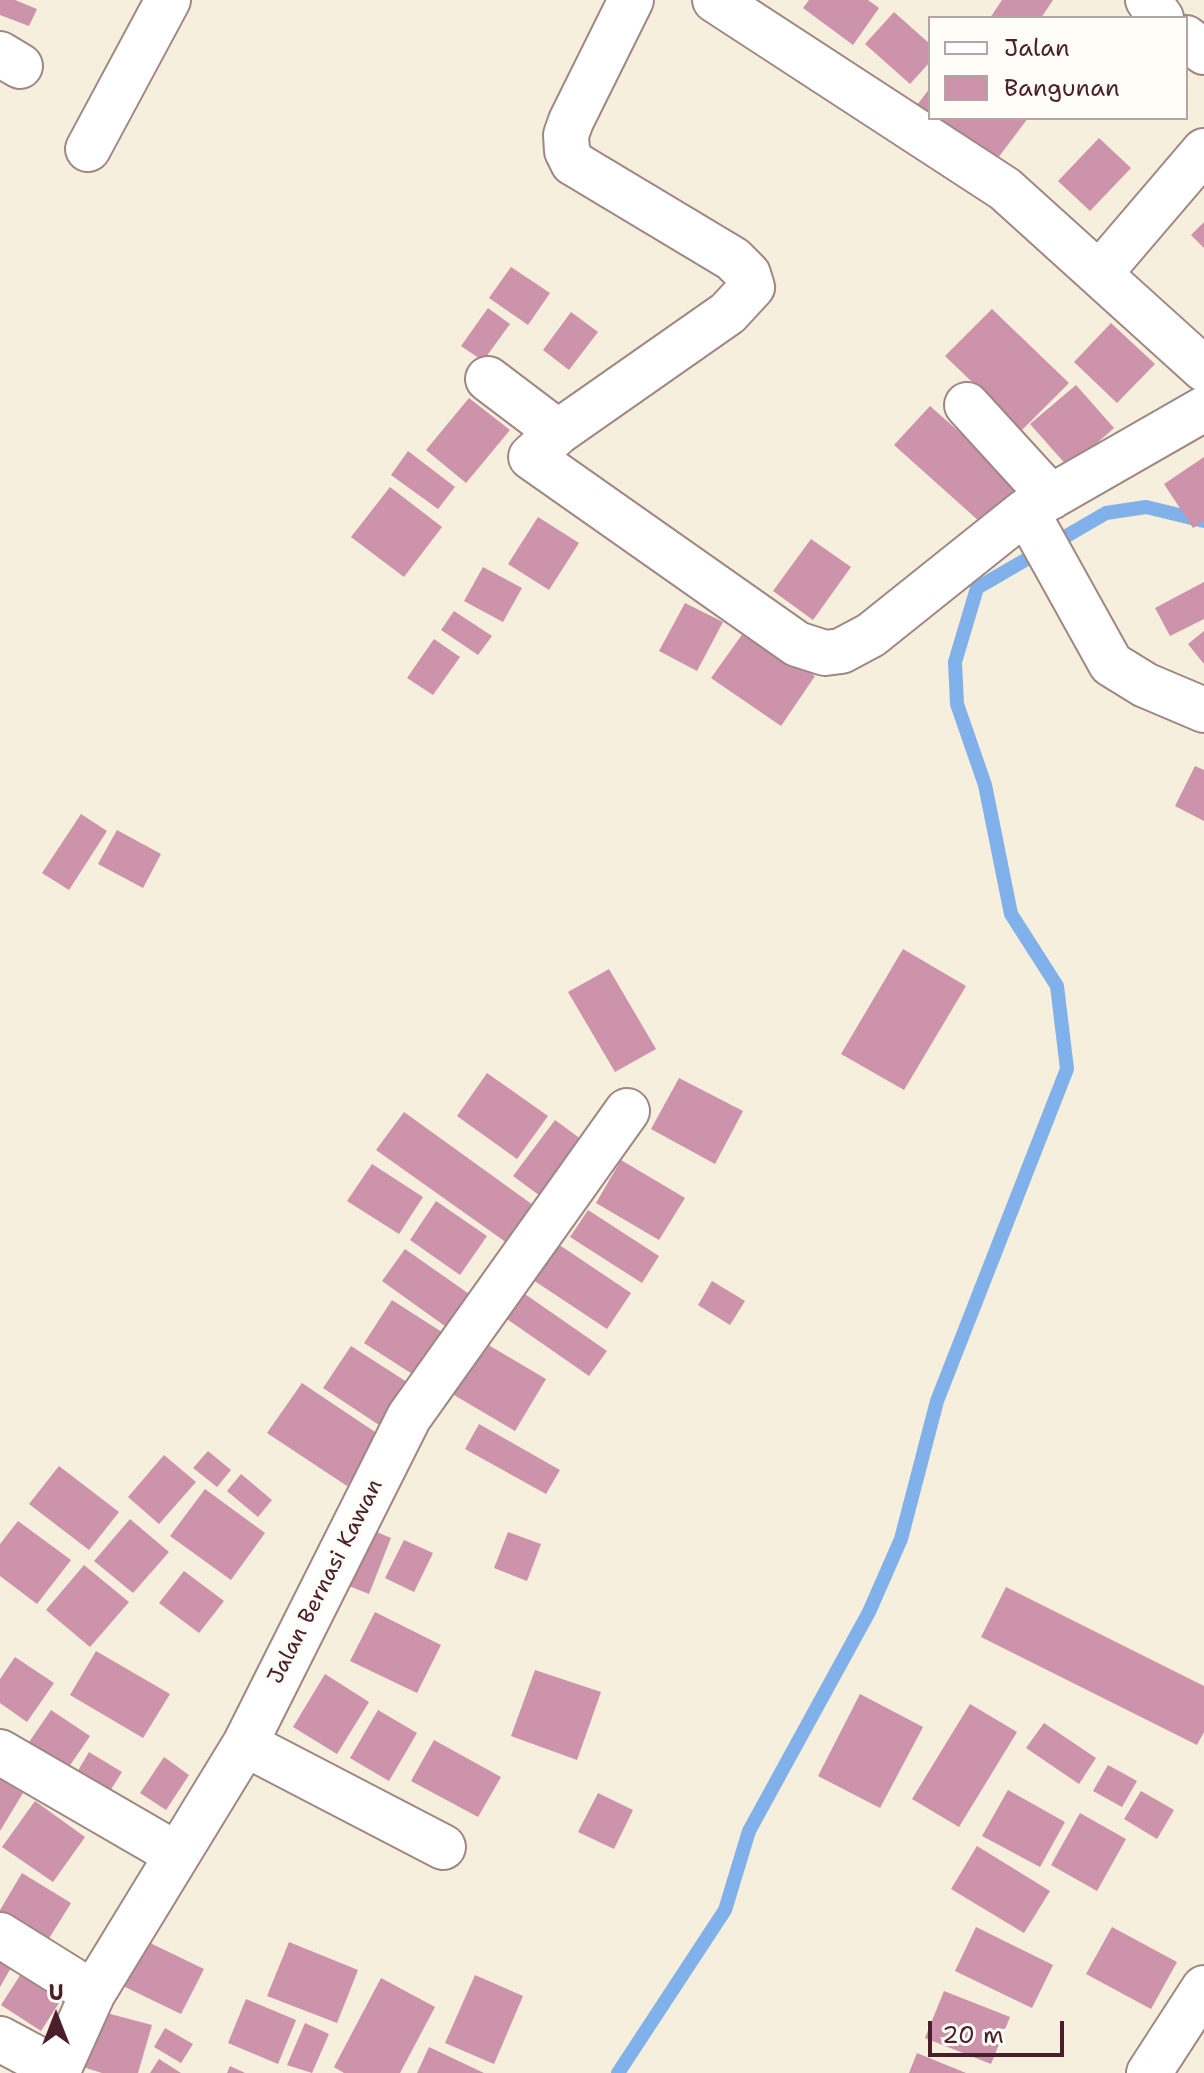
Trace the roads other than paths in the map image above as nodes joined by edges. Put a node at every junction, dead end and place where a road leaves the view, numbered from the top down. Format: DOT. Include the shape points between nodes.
graph roads {
  1 [pos="168,0"];
  2 [pos="631,0"];
  3 [pos="715,0"];
  4 [pos="1188,40"];
  5 [pos="1204,52"];
  6 [pos="88,149"];
  7 [pos="1204,151"];
  8 [pos="1099,274"];
  9 [pos="1204,369"];
  10 [pos="488,379"];
  11 [pos="967,405"];
  12 [pos="1204,409"];
  13 [pos="558,432"];
  14 [pos="1038,513"];
  15 [pos="1204,710"];
  16 [pos="627,1111"];
  17 [pos="245,1744"];
  18 [pos="0,1752"];
  19 [pos="443,1847"];
  20 [pos="176,1854"];
  21 [pos="0,1935"];
  22 [pos="1204,1988"];
  23 [pos="93,1993"];
  24 [pos="0,2039"];
  25 [pos="57,2072"];
  26 [pos="1149,2073"];
  1 -- 6 [label="street"];
  2 -- 13 [label="street" via="571,121 567,151 573,163 733,259 752,287 728,313"];
  3 -- 8 [label="street" via="1005,189"];
  4 -- 5 [label="street"];
  7 -- 8 [label="street"];
  8 -- 9 [label="street"];
  10 -- 13 [label="street"];
  11 -- 14 [label="street"];
  12 -- 14 [label="street"];
  13 -- 14 [label="street" via="531,457 810,651 841,651 871,635"];
  14 -- 15 [label="street" via="1111,664 1136,681"];
  16 -- 17 [label="street, Jalan Bernasi Kawan" via="409,1417"];
  17 -- 19 [label="street"];
  17 -- 20 [label="street, Jalan Bernasi Kawan"];
  18 -- 20 [label="street"];
  20 -- 23 [label="street, Jalan Bernasi Kawan"];
  21 -- 23 [label="street"];
  22 -- 26 [label="street"];
  23 -- 25 [label="street, Jalan Bernasi Kawan"];
  24 -- 25 [label="street"];
}
